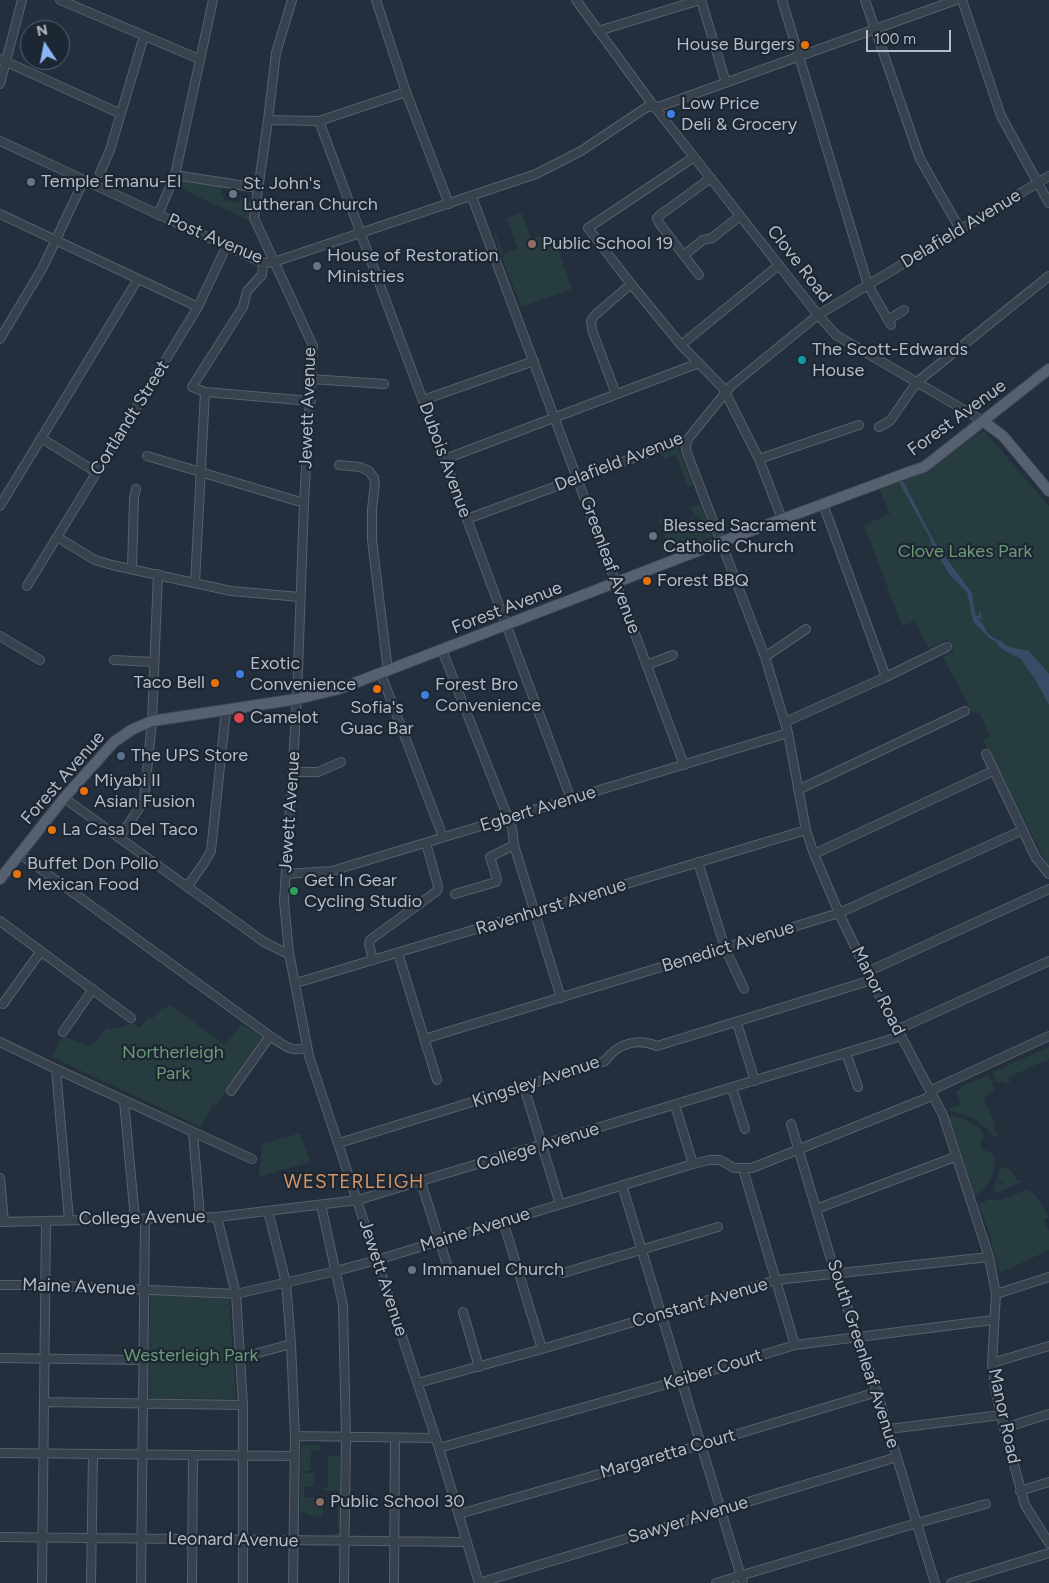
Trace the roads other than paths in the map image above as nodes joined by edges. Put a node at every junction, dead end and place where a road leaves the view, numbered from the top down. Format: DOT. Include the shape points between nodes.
graph roads {
  1 [pos="22,0"];
  2 [pos="60,0"];
  3 [pos="212,0"];
  4 [pos="292,0"];
  5 [pos="376,0"];
  6 [pos="576,0"];
  7 [pos="701,0"];
  8 [pos="782,0"];
  9 [pos="865,0"];
  10 [pos="956,0"];
  11 [pos="962,0"];
  12 [pos="876,29"];
  13 [pos="598,31"];
  14 [pos="144,36"];
  15 [pos="799,56"];
  16 [pos="200,59"];
  17 [pos="3,61"];
  18 [pos="726,83"];
  19 [pos="0,84"];
  20 [pos="406,92"];
  21 [pos="654,106"];
  22 [pos="121,114"];
  23 [pos="268,120"];
  24 [pos="319,122"];
  25 [pos="0,141"];
  26 [pos="694,157"];
  27 [pos="100,173"];
  28 [pos="175,175"];
  29 [pos="1049,176"];
  30 [pos="711,178"];
  31 [pos="84,180"];
  32 [pos="1037,184"];
  33 [pos="258,188"];
  34 [pos="472,197"];
  35 [pos="1049,203"];
  36 [pos="449,204"];
  37 [pos="0,214"];
  38 [pos="158,215"];
  39 [pos="740,216"];
  40 [pos="960,229"];
  41 [pos="361,234"];
  42 [pos="56,241"];
  43 [pos="226,247"];
  44 [pos="684,255"];
  45 [pos="274,262"];
  46 [pos="263,263"];
  47 [pos="779,265"];
  48 [pos="699,275"];
  49 [pos="1049,276"];
  50 [pos="138,279"];
  51 [pos="631,284"];
  52 [pos="868,285"];
  53 [pos="198,307"];
  54 [pos="904,310"];
  55 [pos="818,315"];
  56 [pos="0,339"];
  57 [pos="681,345"];
  58 [pos="534,361"];
  59 [pos="699,364"];
  60 [pos="1049,369"];
  61 [pos="311,379"];
  62 [pos="917,382"];
  63 [pos="384,384"];
  64 [pos="205,392"];
  65 [pos="725,392"];
  66 [pos="616,394"];
  67 [pos="423,400"];
  68 [pos="311,401"];
  69 [pos="555,418"];
  70 [pos="983,421"];
  71 [pos="859,425"];
  72 [pos="879,427"];
  73 [pos="41,438"];
  74 [pos="688,440"];
  75 [pos="147,456"];
  76 [pos="445,459"];
  77 [pos="759,459"];
  78 [pos="339,465"];
  79 [pos="96,472"];
  80 [pos="200,472"];
  81 [pos="578,478"];
  82 [pos="136,489"];
  83 [pos="1048,489"];
  84 [pos="304,503"];
  85 [pos="823,504"];
  86 [pos="0,506"];
  87 [pos="467,519"];
  88 [pos="782,519"];
  89 [pos="57,537"];
  90 [pos="721,542"];
  91 [pos="132,568"];
  92 [pos="158,574"];
  93 [pos="195,583"];
  94 [pos="616,583"];
  95 [pos="27,586"];
  96 [pos="300,597"];
  97 [pos="507,625"];
  98 [pos="806,629"];
  99 [pos="0,636"];
  100 [pos="947,647"];
  101 [pos="442,650"];
  102 [pos="673,655"];
  103 [pos="765,657"];
  104 [pos="40,660"];
  105 [pos="114,660"];
  106 [pos="154,662"];
  107 [pos="647,665"];
  108 [pos="384,673"];
  109 [pos="886,677"];
  110 [pos="297,699"];
  111 [pos="226,710"];
  112 [pos="965,711"];
  113 [pos="152,721"];
  114 [pos="785,722"];
  115 [pos="788,733"];
  116 [pos="986,754"];
  117 [pos="341,762"];
  118 [pos="684,765"];
  119 [pos="993,771"];
  120 [pos="292,772"];
  121 [pos="798,790"];
  122 [pos="64,798"];
  123 [pos="571,799"];
  124 [pos="508,819"];
  125 [pos="806,830"];
  126 [pos="1023,830"];
  127 [pos="119,838"];
  128 [pos="443,838"];
  129 [pos="426,842"];
  130 [pos="514,845"];
  131 [pos="20,854"];
  132 [pos="814,854"];
  133 [pos="698,862"];
  134 [pos="286,874"];
  135 [pos="1049,874"];
  136 [pos="0,879"];
  137 [pos="187,887"];
  138 [pos="1049,889"];
  139 [pos="455,894"];
  140 [pos="535,911"];
  141 [pos="839,913"];
  142 [pos="0,922"];
  143 [pos="725,948"];
  144 [pos="41,951"];
  145 [pos="290,953"];
  146 [pos="398,953"];
  147 [pos="373,960"];
  148 [pos="1049,961"];
  149 [pos="867,972"];
  150 [pos="872,980"];
  151 [pos="296,983"];
  152 [pos="93,989"];
  153 [pos="744,989"];
  154 [pos="561,998"];
  155 [pos="3,1004"];
  156 [pos="131,1018"];
  157 [pos="736,1023"];
  158 [pos="63,1032"];
  159 [pos="899,1032"];
  160 [pos="270,1036"];
  161 [pos="1049,1036"];
  162 [pos="424,1039"];
  163 [pos="0,1042"];
  164 [pos="307,1047"];
  165 [pos="846,1053"];
  166 [pos="56,1069"];
  167 [pos="436,1080"];
  168 [pos="754,1081"];
  169 [pos="524,1087"];
  170 [pos="732,1088"];
  171 [pos="858,1088"];
  172 [pos="230,1091"];
  173 [pos="931,1094"];
  174 [pos="124,1100"];
  175 [pos="675,1105"];
  176 [pos="791,1124"];
  177 [pos="745,1129"];
  178 [pos="193,1132"];
  179 [pos="339,1143"];
  180 [pos="542,1145"];
  181 [pos="799,1149"];
  182 [pos="956,1157"];
  183 [pos="252,1159"];
  184 [pos="693,1164"];
  185 [pos="743,1169"];
  186 [pos="0,1178"];
  187 [pos="421,1182"];
  188 [pos="622,1185"];
  189 [pos="358,1200"];
  190 [pos="560,1204"];
  191 [pos="321,1205"];
  192 [pos="816,1209"];
  193 [pos="268,1211"];
  194 [pos="200,1217"];
  195 [pos="217,1217"];
  196 [pos="135,1219"];
  197 [pos="145,1219"];
  198 [pos="70,1220"];
  199 [pos="46,1221"];
  200 [pos="503,1221"];
  201 [pos="2,1222"];
  202 [pos="718,1227"];
  203 [pos="439,1240"];
  204 [pos="642,1249"];
  205 [pos="988,1257"];
  206 [pos="377,1260"];
  207 [pos="449,1271"];
  208 [pos="336,1272"];
  209 [pos="563,1273"];
  210 [pos="835,1273"];
  211 [pos="1049,1277"];
  212 [pos="776,1280"];
  213 [pos="286,1283"];
  214 [pos="0,1285"];
  215 [pos="45,1285"];
  216 [pos="144,1290"];
  217 [pos="236,1294"];
  218 [pos="996,1294"];
  219 [pos="462,1312"];
  220 [pos="661,1314"];
  221 [pos="994,1320"];
  222 [pos="857,1337"];
  223 [pos="291,1344"];
  224 [pos="796,1345"];
  225 [pos="1049,1346"];
  226 [pos="542,1349"];
  227 [pos="0,1358"];
  228 [pos="44,1358"];
  229 [pos="240,1358"];
  230 [pos="144,1360"];
  231 [pos="992,1364"];
  232 [pos="479,1367"];
  233 [pos="681,1380"];
  234 [pos="418,1384"];
  235 [pos="877,1392"];
  236 [pos="44,1402"];
  237 [pos="143,1404"];
  238 [pos="243,1405"];
  239 [pos="1049,1414"];
  240 [pos="1001,1415"];
  241 [pos="1004,1428"];
  242 [pos="889,1429"];
  243 [pos="295,1436"];
  244 [pos="346,1437"];
  245 [pos="395,1438"];
  246 [pos="435,1438"];
  247 [pos="701,1445"];
  248 [pos="439,1448"];
  249 [pos="0,1453"];
  250 [pos="43,1453"];
  251 [pos="93,1454"];
  252 [pos="142,1454"];
  253 [pos="193,1455"];
  254 [pos="244,1456"];
  255 [pos="295,1456"];
  256 [pos="897,1457"];
  257 [pos="1049,1482"];
  258 [pos="1020,1491"];
  259 [pos="986,1504"];
  260 [pos="721,1510"];
  261 [pos="459,1514"];
  262 [pos="917,1523"];
  263 [pos="0,1538"];
  264 [pos="42,1538"];
  265 [pos="92,1539"];
  266 [pos="142,1539"];
  267 [pos="192,1540"];
  268 [pos="243,1540"];
  269 [pos="294,1541"];
  270 [pos="345,1541"];
  271 [pos="394,1542"];
  272 [pos="467,1542"];
  273 [pos="1049,1543"];
  274 [pos="1049,1553"];
  275 [pos="742,1579"];
  276 [pos="977,1579"];
  277 [pos="42,1583"];
  278 [pos="91,1583"];
  279 [pos="141,1583"];
  280 [pos="192,1583"];
  281 [pos="242,1583"];
  282 [pos="293,1583"];
  283 [pos="344,1583"];
  284 [pos="394,1583"];
  285 [pos="479,1583"];
  286 [pos="716,1583"];
  287 [pos="935,1583"];
  288 [pos="951,1583"];
  1 -- 17 [label="street"];
  2 -- 14 [label="street"];
  3 -- 16 [label="street"];
  4 -- 23 [label="street, Jewett Avenue" via="276,53"];
  5 -- 20 [label="street"];
  6 -- 13 [label="street, Clove Road"];
  7 -- 13 [label="street"];
  7 -- 18 [label="street"];
  8 -- 15 [label="street"];
  9 -- 12 [label="street"];
  10 -- 12 [label="street, Post Avenue"];
  11 -- 32 [label="street" via="1000,116"];
  12 -- 15 [label="street, Post Avenue"];
  12 -- 40 [label="street" via="920,159"];
  13 -- 21 [label="street, Clove Road"];
  14 -- 16 [label="street"];
  14 -- 22 [label="street"];
  15 -- 18 [label="street, Post Avenue"];
  15 -- 52 [label="street"];
  16 -- 28 [label="street"];
  17 -- 19 [label="street"];
  17 -- 22 [label="street"];
  18 -- 21 [label="street, Post Avenue"];
  20 -- 24 [label="street"];
  20 -- 36 [label="street"];
  21 -- 26 [label="street, Clove Road"];
  21 -- 34 [label="street, Post Avenue" via="647,107 549,168"];
  22 -- 27 [label="street"];
  23 -- 24 [label="street"];
  23 -- 33 [label="street, Jewett Avenue"];
  24 -- 41 [label="street, Dubois Avenue"];
  25 -- 31 [label="street, Post Avenue"];
  26 -- 30 [label="street, Clove Road"];
  26 -- 51 [label="street" via="588,228"];
  28 -- 33 [label="street"];
  28 -- 38 [label="street"];
  29 -- 32 [label="street, Delafield Avenue"];
  30 -- 39 [label="street, Clove Road"];
  30 -- 44 [label="street" via="658,217 659,223"];
  31 -- 38 [label="street, Post Avenue"];
  31 -- 42 [label="street"];
  32 -- 35 [label="street"];
  32 -- 40 [label="street, Delafield Avenue"];
  33 -- 45 [label="street, Jewett Avenue" via="254,220"];
  34 -- 36 [label="street, Post Avenue"];
  34 -- 58 [label="street, Greenleaf Avenue"];
  36 -- 41 [label="street, Post Avenue"];
  37 -- 42 [label="street"];
  38 -- 43 [label="street, Post Avenue"];
  39 -- 44 [label="street"];
  39 -- 47 [label="street, Clove Road"];
  40 -- 52 [label="street, Delafield Avenue"];
  41 -- 45 [label="street, Post Avenue"];
  41 -- 67 [label="street, Dubois Avenue"];
  42 -- 50 [label="street"];
  42 -- 56 [label="street"];
  43 -- 46 [label="street, Post Avenue"];
  43 -- 53 [label="street, Cortlandt Street"];
  44 -- 48 [label="street"];
  45 -- 46 [label="street, Post Avenue"];
  45 -- 61 [label="street, Jewett Avenue" via="313,343"];
  46 -- 64 [label="street" via="262,275 247,291 243,307 192,387"];
  47 -- 55 [label="street, Clove Road"];
  47 -- 57 [label="street"];
  49 -- 62 [label="street"];
  50 -- 53 [label="street"];
  50 -- 73 [label="street"];
  51 -- 57 [label="street"];
  51 -- 66 [label="street" via="592,321 592,330"];
  52 -- 54 [label="street" via="889,322"];
  52 -- 55 [label="street, Delafield Avenue"];
  53 -- 79 [label="street, Cortlandt Street"];
  55 -- 62 [label="street, Clove Road" via="836,335"];
  55 -- 65 [label="street, Delafield Avenue"];
  57 -- 59 [label="street"];
  58 -- 67 [label="street"];
  58 -- 69 [label="street, Greenleaf Avenue"];
  59 -- 65 [label="street"];
  59 -- 66 [label="street"];
  60 -- 70 [label="main road, Forest Avenue"];
  61 -- 63 [label="street"];
  61 -- 68 [label="street, Jewett Avenue"];
  62 -- 70 [label="street, Clove Road"];
  62 -- 72 [label="street" via="890,421"];
  64 -- 68 [label="street"];
  64 -- 80 [label="street"];
  65 -- 74 [label="street, Delafield Avenue"];
  65 -- 77 [label="street"];
  66 -- 69 [label="street"];
  67 -- 76 [label="street, Dubois Avenue"];
  68 -- 84 [label="street, Jewett Avenue"];
  69 -- 76 [label="street"];
  69 -- 81 [label="street, Greenleaf Avenue"];
  70 -- 83 [label="main road, Clove Road" via="1003,436"];
  70 -- 85 [label="main road, Forest Avenue" via="924,467"];
  71 -- 77 [label="street"];
  73 -- 79 [label="street"];
  73 -- 86 [label="street"];
  74 -- 81 [label="street, Delafield Avenue"];
  74 -- 90 [label="street, Manor Road" via="686,450"];
  75 -- 80 [label="street"];
  76 -- 87 [label="street, Dubois Avenue"];
  77 -- 88 [label="street"];
  78 -- 108 [label="street" via="360,467 374,478 371,528"];
  79 -- 89 [label="street, Cortlandt Street"];
  80 -- 84 [label="street"];
  80 -- 93 [label="street"];
  81 -- 87 [label="street, Delafield Avenue"];
  81 -- 94 [label="street, Greenleaf Avenue"];
  82 -- 91 [label="street"];
  84 -- 96 [label="street, Jewett Avenue"];
  85 -- 88 [label="main road, Forest Avenue"];
  85 -- 109 [label="street"];
  87 -- 97 [label="street, Dubois Avenue"];
  88 -- 90 [label="main road, Forest Avenue"];
  89 -- 91 [label="street" via="95,560"];
  89 -- 95 [label="street, Cortlandt Street"];
  90 -- 94 [label="main road, Forest Avenue"];
  90 -- 103 [label="street, Manor Road"];
  91 -- 92 [label="street"];
  92 -- 93 [label="street"];
  92 -- 106 [label="street"];
  93 -- 96 [label="street" via="231,592"];
  94 -- 97 [label="main road, Forest Avenue"];
  94 -- 107 [label="street, Greenleaf Avenue"];
  96 -- 110 [label="street, Jewett Avenue"];
  97 -- 101 [label="main road, Forest Avenue"];
  97 -- 123 [label="street, Dubois Avenue"];
  98 -- 103 [label="street"];
  99 -- 104 [label="street"];
  100 -- 109 [label="street"];
  101 -- 108 [label="main road, Forest Avenue"];
  101 -- 124 [label="street"];
  102 -- 107 [label="street"];
  103 -- 114 [label="street, Manor Road"];
  105 -- 106 [label="street"];
  106 -- 113 [label="street"];
  107 -- 118 [label="street, Greenleaf Avenue"];
  108 -- 110 [label="main road, Forest Avenue"];
  108 -- 128 [label="street"];
  109 -- 114 [label="street"];
  110 -- 111 [label="main road, Forest Avenue"];
  110 -- 120 [label="street, Jewett Avenue"];
  111 -- 113 [label="main road, Forest Avenue"];
  111 -- 137 [label="street" via="210,850"];
  112 -- 121 [label="street"];
  113 -- 122 [label="main road, Forest Avenue" via="114,742"];
  113 -- 127 [label="street" via="144,801"];
  114 -- 115 [label="street, Manor Road"];
  115 -- 118 [label="street, Egbert Avenue"];
  115 -- 121 [label="street, Manor Road"];
  116 -- 119 [label="street"];
  117 -- 120 [label="street" via="318,772"];
  118 -- 123 [label="street, Egbert Avenue"];
  119 -- 126 [label="street"];
  119 -- 132 [label="street"];
  120 -- 134 [label="street, Jewett Avenue"];
  121 -- 125 [label="street, Manor Road"];
  122 -- 127 [label="street"];
  122 -- 131 [label="main road, Forest Avenue"];
  123 -- 124 [label="street, Egbert Avenue"];
  124 -- 128 [label="street, Egbert Avenue"];
  124 -- 130 [label="street"];
  125 -- 132 [label="street, Manor Road"];
  125 -- 133 [label="street, Ravenhurst Avenue"];
  126 -- 135 [label="street" via="1036,858"];
  126 -- 141 [label="street, Benedict Avenue"];
  127 -- 137 [label="street"];
  128 -- 129 [label="street, Egbert Avenue"];
  129 -- 134 [label="street, Egbert Avenue" via="332,871"];
  129 -- 147 [label="street" via="437,890 370,940"];
  130 -- 139 [label="street" via="490,857 496,882"];
  130 -- 140 [label="street"];
  131 -- 136 [label="main road, Forest Avenue"];
  131 -- 160 [label="street"];
  132 -- 141 [label="street, Manor Road"];
  133 -- 140 [label="street, Ravenhurst Avenue"];
  133 -- 143 [label="street"];
  134 -- 145 [label="street, Jewett Avenue" via="284,910"];
  137 -- 145 [label="street" via="264,942"];
  138 -- 149 [label="street"];
  140 -- 146 [label="street, Ravenhurst Avenue"];
  140 -- 154 [label="street"];
  141 -- 143 [label="street, Benedict Avenue"];
  141 -- 149 [label="street, Manor Road"];
  142 -- 144 [label="street"];
  143 -- 153 [label="street"];
  143 -- 154 [label="street, Benedict Avenue"];
  144 -- 152 [label="street"];
  144 -- 155 [label="street"];
  145 -- 151 [label="street, Jewett Avenue"];
  146 -- 147 [label="street, Ravenhurst Avenue"];
  146 -- 162 [label="street"];
  147 -- 151 [label="street, Ravenhurst Avenue"];
  148 -- 159 [label="street, College Avenue"];
  149 -- 150 [label="street, Manor Road"];
  150 -- 157 [label="street, Kingsley Avenue"];
  150 -- 159 [label="street, Manor Road"];
  151 -- 164 [label="street, Jewett Avenue"];
  152 -- 156 [label="street"];
  152 -- 158 [label="street"];
  154 -- 162 [label="street, Benedict Avenue"];
  157 -- 168 [label="street"];
  157 -- 169 [label="street, Kingsley Avenue" via="657,1046 644,1042 628,1043 616,1049 605,1061"];
  159 -- 165 [label="street, College Avenue" via="896,1038"];
  159 -- 173 [label="street, Manor Road"];
  160 -- 164 [label="street" via="294,1050"];
  160 -- 172 [label="street"];
  161 -- 173 [label="street" via="936,1088"];
  162 -- 167 [label="street"];
  163 -- 166 [label="street"];
  164 -- 179 [label="street, Jewett Avenue"];
  165 -- 168 [label="street, College Avenue"];
  165 -- 171 [label="street"];
  166 -- 174 [label="street"];
  166 -- 198 [label="street"];
  168 -- 170 [label="street, College Avenue"];
  169 -- 179 [label="street, Kingsley Avenue"];
  169 -- 180 [label="street"];
  170 -- 175 [label="street, College Avenue"];
  170 -- 177 [label="street"];
  173 -- 181 [label="street"];
  173 -- 182 [label="street, Manor Road" via="943,1115"];
  174 -- 178 [label="street"];
  174 -- 196 [label="street"];
  175 -- 180 [label="street, College Avenue"];
  175 -- 184 [label="street"];
  176 -- 181 [label="street, South Greenleaf Avenue"];
  178 -- 183 [label="street"];
  178 -- 194 [label="street"];
  179 -- 189 [label="street, Jewett Avenue"];
  180 -- 187 [label="street, College Avenue"];
  180 -- 190 [label="street"];
  181 -- 185 [label="street"];
  181 -- 192 [label="street, South Greenleaf Avenue"];
  182 -- 192 [label="street"];
  182 -- 205 [label="street, Manor Road"];
  184 -- 185 [label="street, Maine Avenue" via="720,1160"];
  184 -- 188 [label="street, Maine Avenue"];
  185 -- 212 [label="street"];
  186 -- 201 [label="street"];
  187 -- 189 [label="street, College Avenue"];
  187 -- 203 [label="street"];
  188 -- 190 [label="street, Maine Avenue"];
  188 -- 204 [label="street"];
  189 -- 191 [label="street, College Avenue"];
  189 -- 206 [label="street, Jewett Avenue"];
  190 -- 200 [label="street, Maine Avenue"];
  191 -- 193 [label="street, College Avenue"];
  191 -- 208 [label="street"];
  192 -- 210 [label="street, South Greenleaf Avenue"];
  193 -- 195 [label="street, College Avenue"];
  193 -- 213 [label="street"];
  194 -- 195 [label="street, College Avenue"];
  194 -- 197 [label="street, College Avenue"];
  195 -- 217 [label="street"];
  196 -- 197 [label="street, College Avenue"];
  196 -- 198 [label="street, College Avenue"];
  197 -- 216 [label="street"];
  198 -- 199 [label="street, College Avenue"];
  199 -- 201 [label="street, College Avenue"];
  199 -- 215 [label="street"];
  200 -- 203 [label="street, Maine Avenue"];
  200 -- 226 [label="street"];
  202 -- 204 [label="street"];
  203 -- 206 [label="street, Maine Avenue"];
  203 -- 207 [label="street"];
  204 -- 209 [label="street"];
  204 -- 220 [label="street"];
  205 -- 210 [label="street, Constant Avenue"];
  205 -- 218 [label="street, Manor Road"];
  206 -- 208 [label="street, Maine Avenue"];
  206 -- 234 [label="street, Jewett Avenue"];
  208 -- 213 [label="street, Maine Avenue"];
  208 -- 244 [label="street" via="343,1305"];
  210 -- 212 [label="street, Constant Avenue"];
  210 -- 222 [label="street, South Greenleaf Avenue"];
  211 -- 218 [label="street"];
  212 -- 220 [label="street, Constant Avenue"];
  212 -- 224 [label="street"];
  213 -- 217 [label="street, Maine Avenue"];
  213 -- 223 [label="street"];
  214 -- 215 [label="street, Maine Avenue"];
  215 -- 216 [label="street, Maine Avenue"];
  215 -- 228 [label="street"];
  216 -- 217 [label="street, Maine Avenue"];
  216 -- 230 [label="street"];
  217 -- 229 [label="street"];
  218 -- 221 [label="street, Manor Road"];
  219 -- 232 [label="street"];
  220 -- 226 [label="street, Constant Avenue"];
  220 -- 233 [label="street"];
  221 -- 222 [label="street, Keiber Court"];
  221 -- 231 [label="street, Manor Road"];
  222 -- 224 [label="street, Keiber Court"];
  222 -- 235 [label="street, South Greenleaf Avenue"];
  223 -- 229 [label="street"];
  223 -- 243 [label="street"];
  224 -- 233 [label="street, Keiber Court"];
  225 -- 231 [label="street"];
  226 -- 232 [label="street, Constant Avenue"];
  227 -- 228 [label="street"];
  228 -- 230 [label="street"];
  228 -- 236 [label="street"];
  229 -- 238 [label="street"];
  230 -- 237 [label="street"];
  231 -- 240 [label="street, Manor Road"];
  232 -- 234 [label="street, Constant Avenue"];
  233 -- 247 [label="street"];
  233 -- 248 [label="street, Keiber Court"];
  234 -- 246 [label="street, Jewett Avenue"];
  235 -- 242 [label="street, South Greenleaf Avenue"];
  235 -- 247 [label="street, Margaretta Court"];
  236 -- 237 [label="street"];
  236 -- 250 [label="street"];
  237 -- 238 [label="street"];
  237 -- 252 [label="street"];
  238 -- 254 [label="street"];
  239 -- 241 [label="street"];
  240 -- 241 [label="street, Manor Road"];
  240 -- 242 [label="street"];
  241 -- 258 [label="street, Manor Road"];
  242 -- 256 [label="street, South Greenleaf Avenue"];
  243 -- 244 [label="street"];
  243 -- 255 [label="street"];
  244 -- 245 [label="street"];
  244 -- 270 [label="street"];
  245 -- 246 [label="street"];
  245 -- 271 [label="street"];
  246 -- 248 [label="street, Jewett Avenue"];
  247 -- 260 [label="street"];
  247 -- 261 [label="street, Margaretta Court"];
  248 -- 261 [label="street, Jewett Avenue"];
  249 -- 250 [label="street"];
  250 -- 251 [label="street"];
  250 -- 264 [label="street"];
  251 -- 252 [label="street"];
  251 -- 265 [label="street"];
  252 -- 253 [label="street"];
  252 -- 266 [label="street"];
  253 -- 254 [label="street"];
  253 -- 267 [label="street"];
  254 -- 255 [label="street"];
  254 -- 268 [label="street"];
  255 -- 269 [label="street"];
  256 -- 260 [label="street, Sawyer Avenue"];
  256 -- 262 [label="street, South Greenleaf Avenue"];
  257 -- 258 [label="street"];
  258 -- 273 [label="street, Manor Road"];
  259 -- 262 [label="street"];
  260 -- 275 [label="street"];
  260 -- 285 [label="street, Sawyer Avenue"];
  261 -- 272 [label="street, Jewett Avenue"];
  262 -- 275 [label="street"];
  262 -- 287 [label="street, South Greenleaf Avenue"];
  263 -- 264 [label="street, Leonard Avenue"];
  264 -- 265 [label="street, Leonard Avenue"];
  264 -- 277 [label="street"];
  265 -- 266 [label="street, Leonard Avenue"];
  265 -- 278 [label="street"];
  266 -- 267 [label="street, Leonard Avenue"];
  266 -- 279 [label="street"];
  267 -- 268 [label="street, Leonard Avenue"];
  267 -- 280 [label="street"];
  268 -- 269 [label="street, Leonard Avenue"];
  268 -- 281 [label="street"];
  269 -- 270 [label="street, Leonard Avenue"];
  269 -- 282 [label="street"];
  270 -- 271 [label="street, Leonard Avenue"];
  270 -- 283 [label="street"];
  271 -- 272 [label="street, Leonard Avenue"];
  271 -- 284 [label="street"];
  272 -- 285 [label="street, Jewett Avenue"];
  274 -- 276 [label="street"];
  275 -- 286 [label="street"];
  276 -- 288 [label="street"];
}
